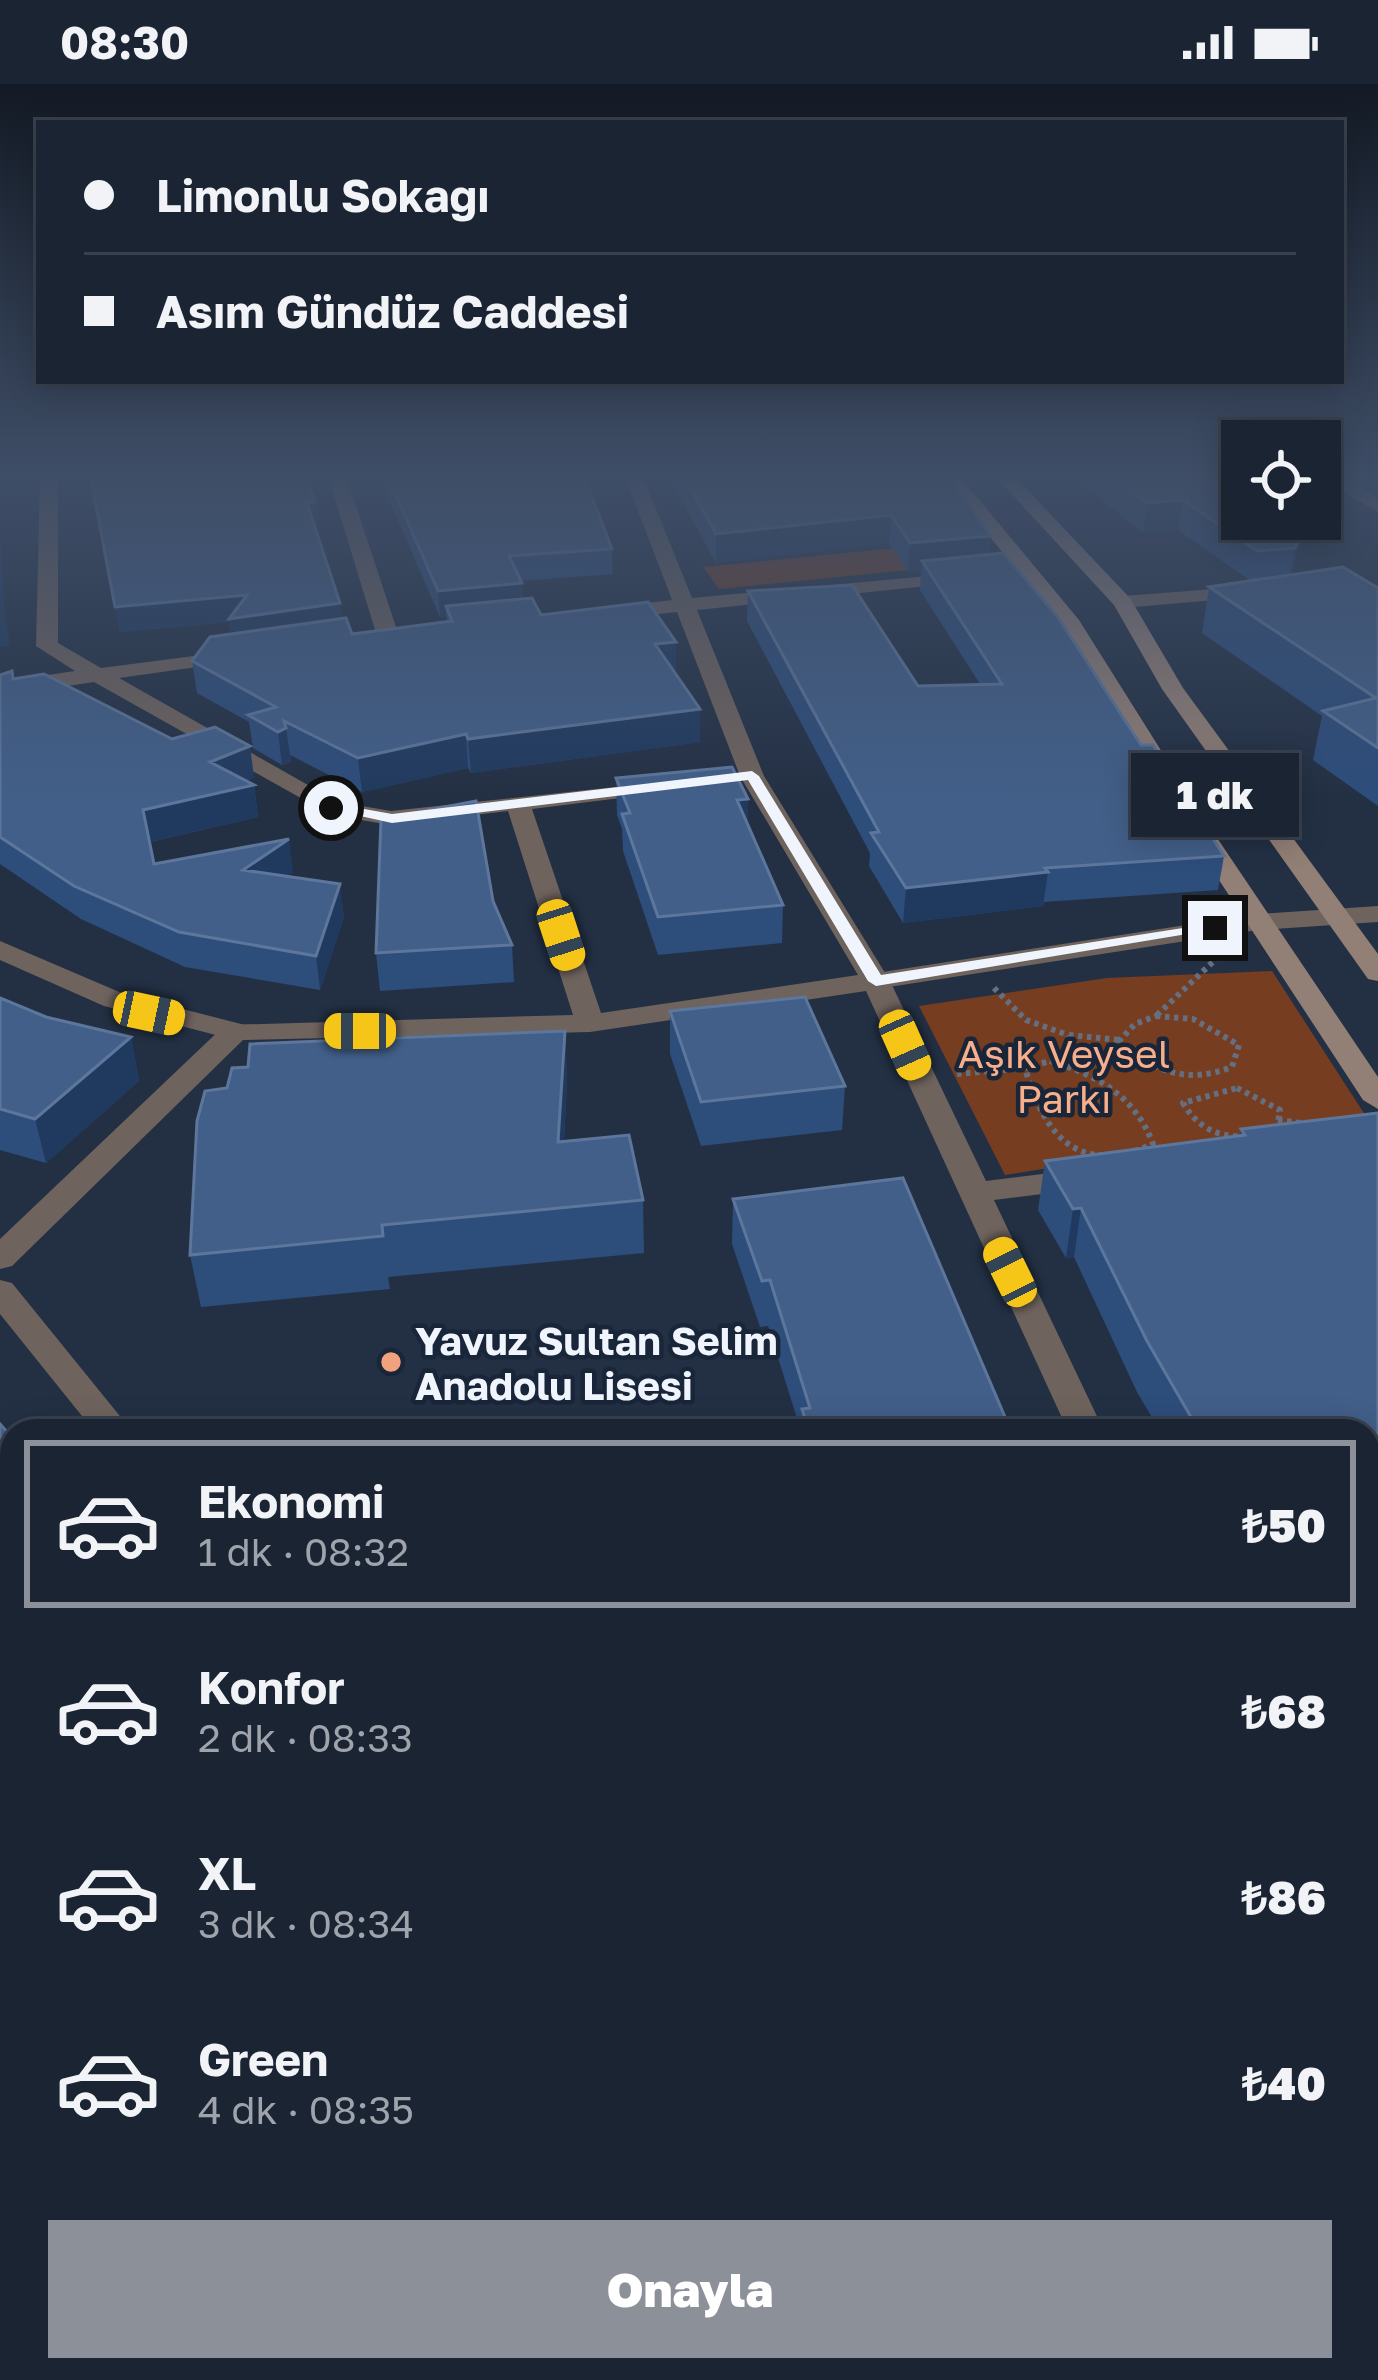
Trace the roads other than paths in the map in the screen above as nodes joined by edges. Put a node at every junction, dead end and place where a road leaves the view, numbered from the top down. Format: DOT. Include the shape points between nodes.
graph roads {
  1 [pos="48,586"];
  2 [pos="373,586"];
  3 [pos="677,586"];
  4 [pos="871,586"];
  5 [pos="1022,586"];
  6 [pos="1108,586"];
  7 [pos="1285,590"];
  8 [pos="1123,602"];
  9 [pos="685,606"];
  10 [pos="593,614"];
  11 [pos="388,634"];
  12 [pos="255,652"];
  13 [pos="100,674"];
  14 [pos="0,689"];
  15 [pos="682,784"];
  16 [pos="518,803"];
  17 [pos="1378,914"];
  18 [pos="1341,915"];
  19 [pos="1256,922"];
  20 [pos="0,949"];
  21 [pos="1378,973"];
  22 [pos="876,981"];
  23 [pos="590,1023"];
  24 [pos="235,1031"];
  25 [pos="1378,1100"];
  26 [pos="1105,1176"];
  27 [pos="972,1193"];
  28 [pos="0,1258"];
  29 [pos="0,1291"];
  30 [pos="104,1419"];
  31 [pos="1080,1419"];
  1 -- 13 [label="street" via="47,646"];
  2 -- 11 [label="street"];
  3 -- 9 [label="street"];
  4 -- 9 [label="street"];
  5 -- 19 [label="main road" via="1072,625"];
  6 -- 8 [label="main road"];
  7 -- 8 [label="street"];
  8 -- 18 [label="main road" via="1174,689"];
  9 -- 10 [label="street"];
  9 -- 22 [label="street" via="740,777"];
  12 -- 13 [label="street"];
  13 -- 14 [label="street"];
  13 -- 16 [label="street" via="331,808 392,818"];
  15 -- 16 [label="street"];
  16 -- 23 [label="street"];
  17 -- 18 [label="street"];
  18 -- 19 [label="street"];
  18 -- 21 [label="main road"];
  19 -- 22 [label="street"];
  19 -- 25 [label="main road"];
  20 -- 24 [label="street" via="149,1013"];
  22 -- 23 [label="street"];
  22 -- 27 [label="street"];
  23 -- 24 [label="street"];
  24 -- 28 [label="street"];
  26 -- 27 [label="street"];
  27 -- 31 [label="street"];
  29 -- 30 [label="street"];
}
